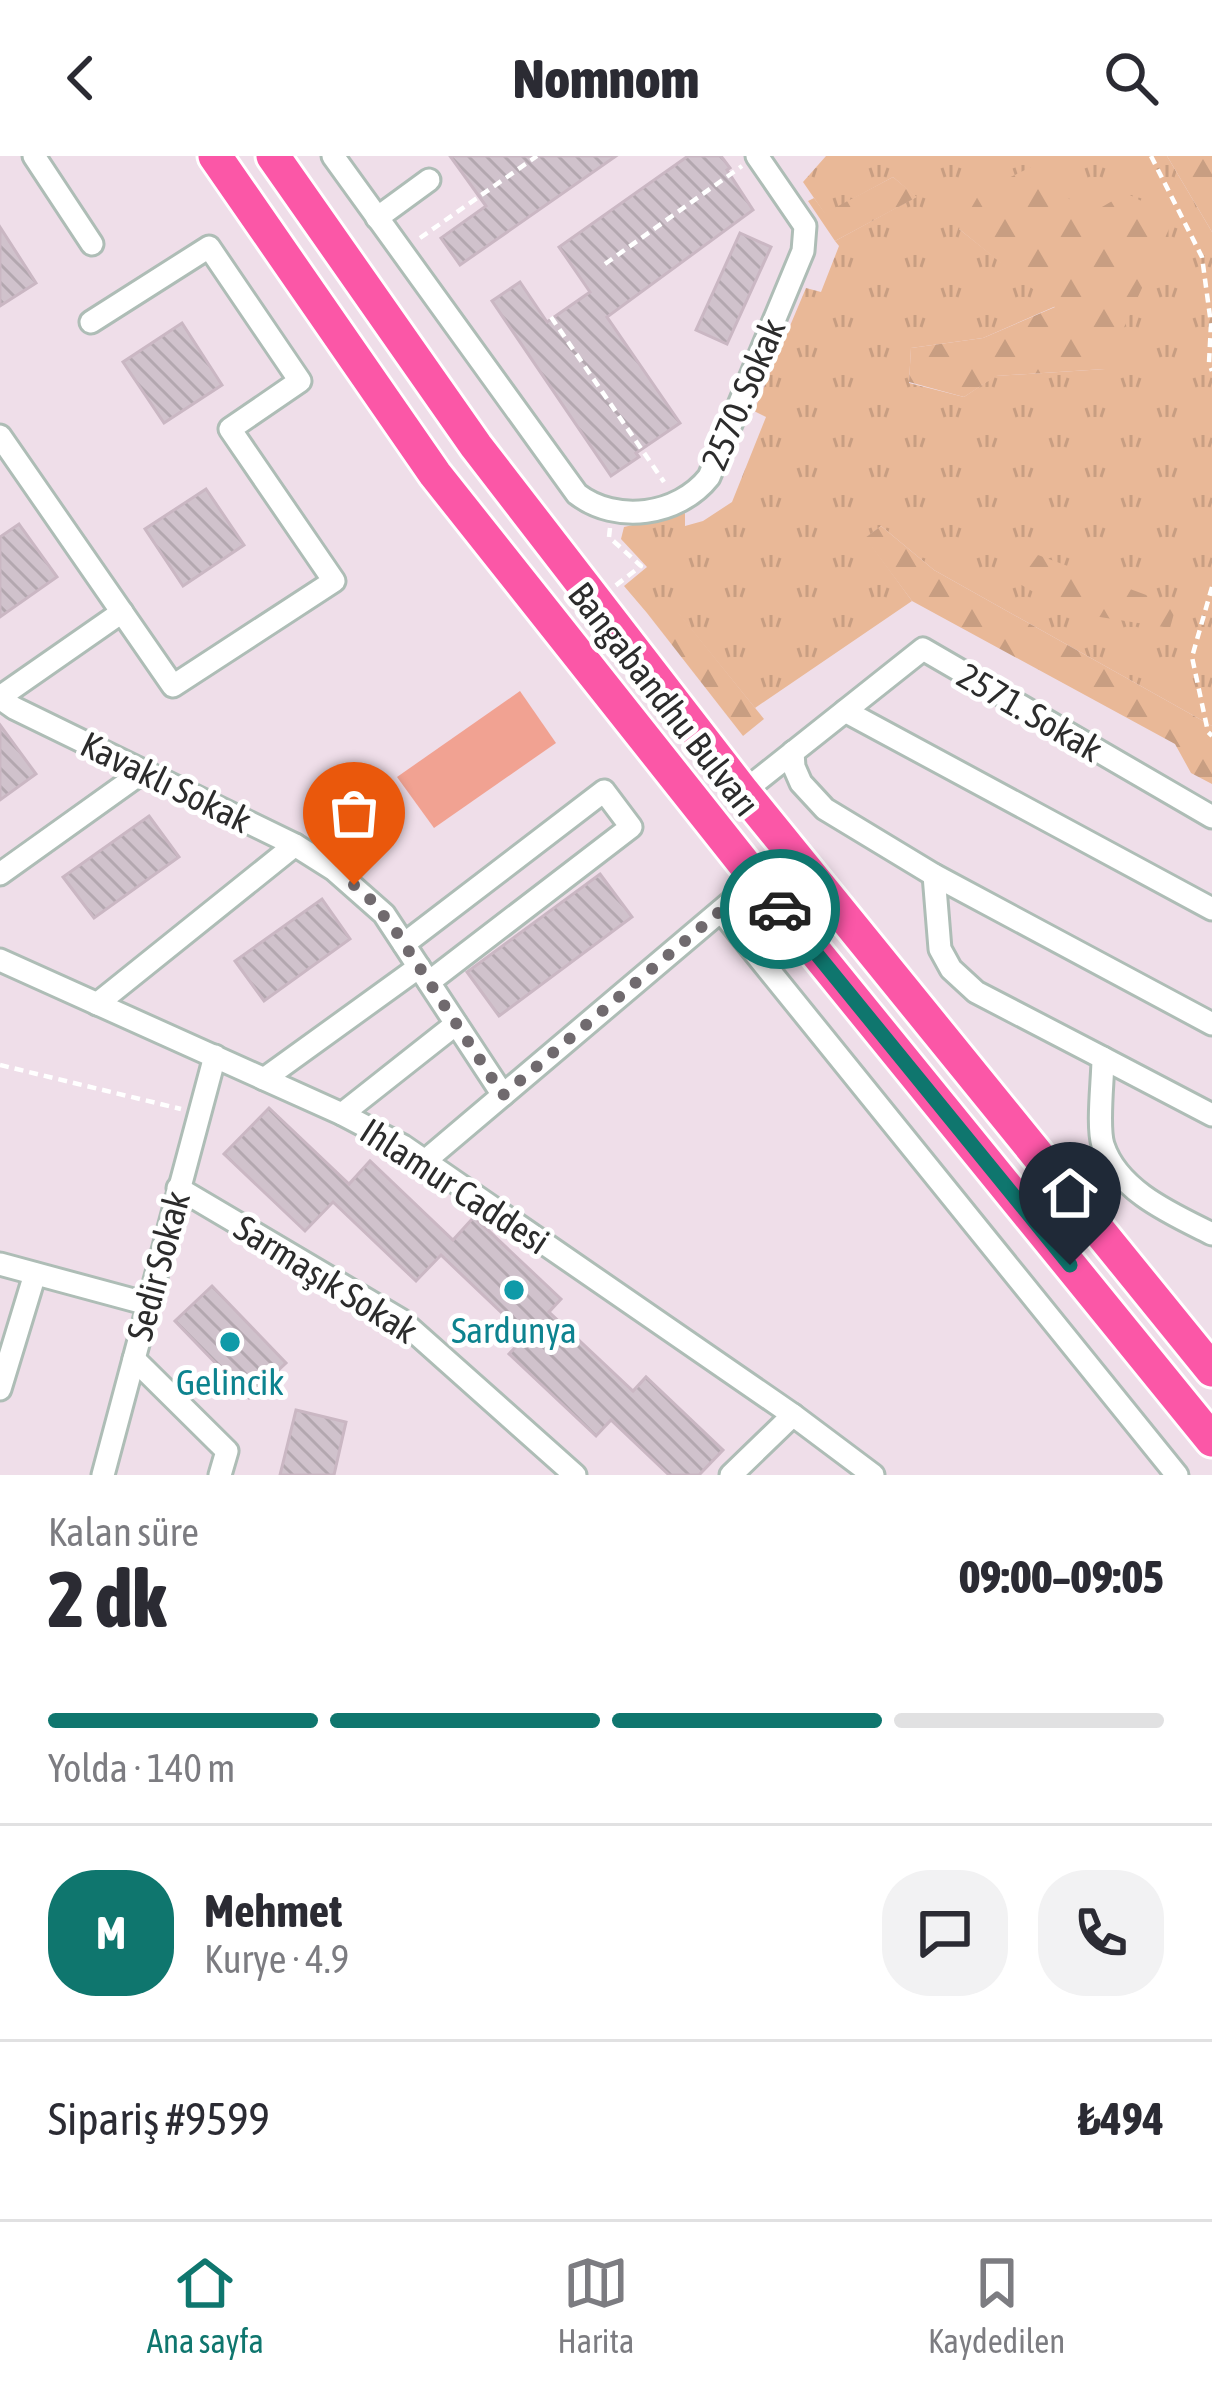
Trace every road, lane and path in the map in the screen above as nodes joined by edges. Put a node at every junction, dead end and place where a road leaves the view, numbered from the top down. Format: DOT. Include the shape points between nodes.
graph roads {
  1 [pos="34,156"];
  2 [pos="215,156"];
  3 [pos="273,156"];
  4 [pos="333,156"];
  5 [pos="537,156"];
  6 [pos="757,156"];
  7 [pos="1151,156"];
  8 [pos="429,180"];
  9 [pos="377,218"];
  10 [pos="92,244"];
  11 [pos="401,252"];
  12 [pos="605,263"];
  13 [pos="551,317"];
  14 [pos="91,322"];
  15 [pos="1211,367"];
  16 [pos="0,436"];
  17 [pos="677,502"];
  18 [pos="612,511"];
  19 [pos="641,566"];
  20 [pos="1212,587"];
  21 [pos="122,612"];
  22 [pos="0,698"];
  23 [pos="845,711"];
  24 [pos="1212,736"];
  25 [pos="794,752"];
  26 [pos="144,771"];
  27 [pos="743,792"];
  28 [pos="1212,817"];
  29 [pos="295,845"];
  30 [pos="0,874"];
  31 [pos="934,875"];
  32 [pos="757,880"];
  33 [pos="1212,909"];
  34 [pos="721,911"];
  35 [pos="404,944"];
  36 [pos="0,960"];
  37 [pos="424,974"];
  38 [pos="98,1004"];
  39 [pos="456,1024"];
  40 [pos="1212,1024"];
  41 [pos="214,1056"];
  42 [pos="1103,1058"];
  43 [pos="0,1065"];
  44 [pos="264,1079"];
  45 [pos="503,1095"];
  46 [pos="199,1114"];
  47 [pos="341,1114"];
  48 [pos="1212,1115"];
  49 [pos="425,1161"];
  50 [pos="178,1188"];
  51 [pos="1212,1234"];
  52 [pos="0,1264"];
  53 [pos="35,1274"];
  54 [pos="148,1304"];
  55 [pos="134,1359"];
  56 [pos="1212,1370"];
  57 [pos="0,1389"];
  58 [pos="793,1414"];
  59 [pos="1212,1440"];
  60 [pos="103,1475"];
  61 [pos="220,1475"];
  62 [pos="575,1475"];
  63 [pos="730,1475"];
  64 [pos="873,1475"];
  65 [pos="1177,1475"];
  1 -- 10 [label="street"];
  2 -- 32 [label="main road, Bangabandhu Bulvarı" via="428,464"];
  3 -- 27 [label="main road, Bangabandhu Bulvarı" via="476,446"];
  4 -- 9 [label="street"];
  5 -- 11 [label="path"];
  6 -- 12 [label="path"];
  6 -- 17 [label="street, 2570. Sokak" via="805,226 805,242 717,462 704,484"];
  7 -- 15 [label="path" via="1202,257"];
  8 -- 9 [label="street"];
  9 -- 11 [label="street"];
  11 -- 18 [label="street" via="577,494"];
  13 -- 17 [label="path"];
  14 -- 21 [label="street" via="209,247 299,381 230,429 334,581 172,686"];
  16 -- 21 [label="street"];
  17 -- 18 [label="street, 2570. Sokak"];
  18 -- 19 [label="path" via="609,537"];
  20 -- 24 [label="path" via="1192,657"];
  21 -- 22 [label="street"];
  22 -- 26 [label="street, Kavaklı Sokak"];
  23 -- 25 [label="street, 2571. Sokak"];
  23 -- 28 [label="street, 2571. Sokak" via="923,649"];
  23 -- 33 [label="street"];
  25 -- 27 [label="street, 2571. Sokak"];
  25 -- 31 [label="street" via="801,783 824,809"];
  26 -- 29 [label="street, Kavaklı Sokak"];
  26 -- 30 [label="street"];
  27 -- 56 [label="main road, Bangabandhu Bulvarı"];
  29 -- 35 [label="street, Kavaklı Sokak" via="371,900"];
  29 -- 38 [label="street"];
  31 -- 40 [label="street"];
  31 -- 42 [label="street" via="940,949 951,970 976,992"];
  32 -- 34 [label="street"];
  32 -- 59 [label="main road, Bangabandhu Bulvarı"];
  34 -- 45 [label="street"];
  34 -- 65 [label="street"];
  35 -- 37 [label="street, Kavaklı Sokak"];
  35 -- 37 [label="street" via="604,790 631,827"];
  36 -- 38 [label="street, Ihlamur Caddesi"];
  37 -- 39 [label="street, Kavaklı Sokak"];
  37 -- 44 [label="street"];
  38 -- 41 [label="street, Ihlamur Caddesi"];
  39 -- 45 [label="street, Kavaklı Sokak"];
  39 -- 47 [label="street"];
  41 -- 44 [label="street, Ihlamur Caddesi"];
  41 -- 46 [label="street, Sedir Sokak"];
  42 -- 48 [label="street"];
  42 -- 51 [label="street" via="1101,1141 1111,1161 1144,1196"];
  43 -- 46 [label="path"];
  44 -- 47 [label="street, Ihlamur Caddesi"];
  45 -- 49 [label="street"];
  46 -- 50 [label="street, Sedir Sokak"];
  47 -- 49 [label="street, Ihlamur Caddesi"];
  49 -- 58 [label="street, Ihlamur Caddesi"];
  50 -- 54 [label="street, Sedir Sokak"];
  50 -- 62 [label="street, Sarmaşık Sokak" via="400,1320"];
  52 -- 53 [label="street"];
  53 -- 54 [label="street"];
  53 -- 57 [label="street"];
  54 -- 55 [label="street, Sedir Sokak"];
  55 -- 60 [label="street, Sedir Sokak"];
  55 -- 61 [label="street" via="227,1451"];
  58 -- 63 [label="street"];
  58 -- 64 [label="street, Ihlamur Caddesi"];
}
